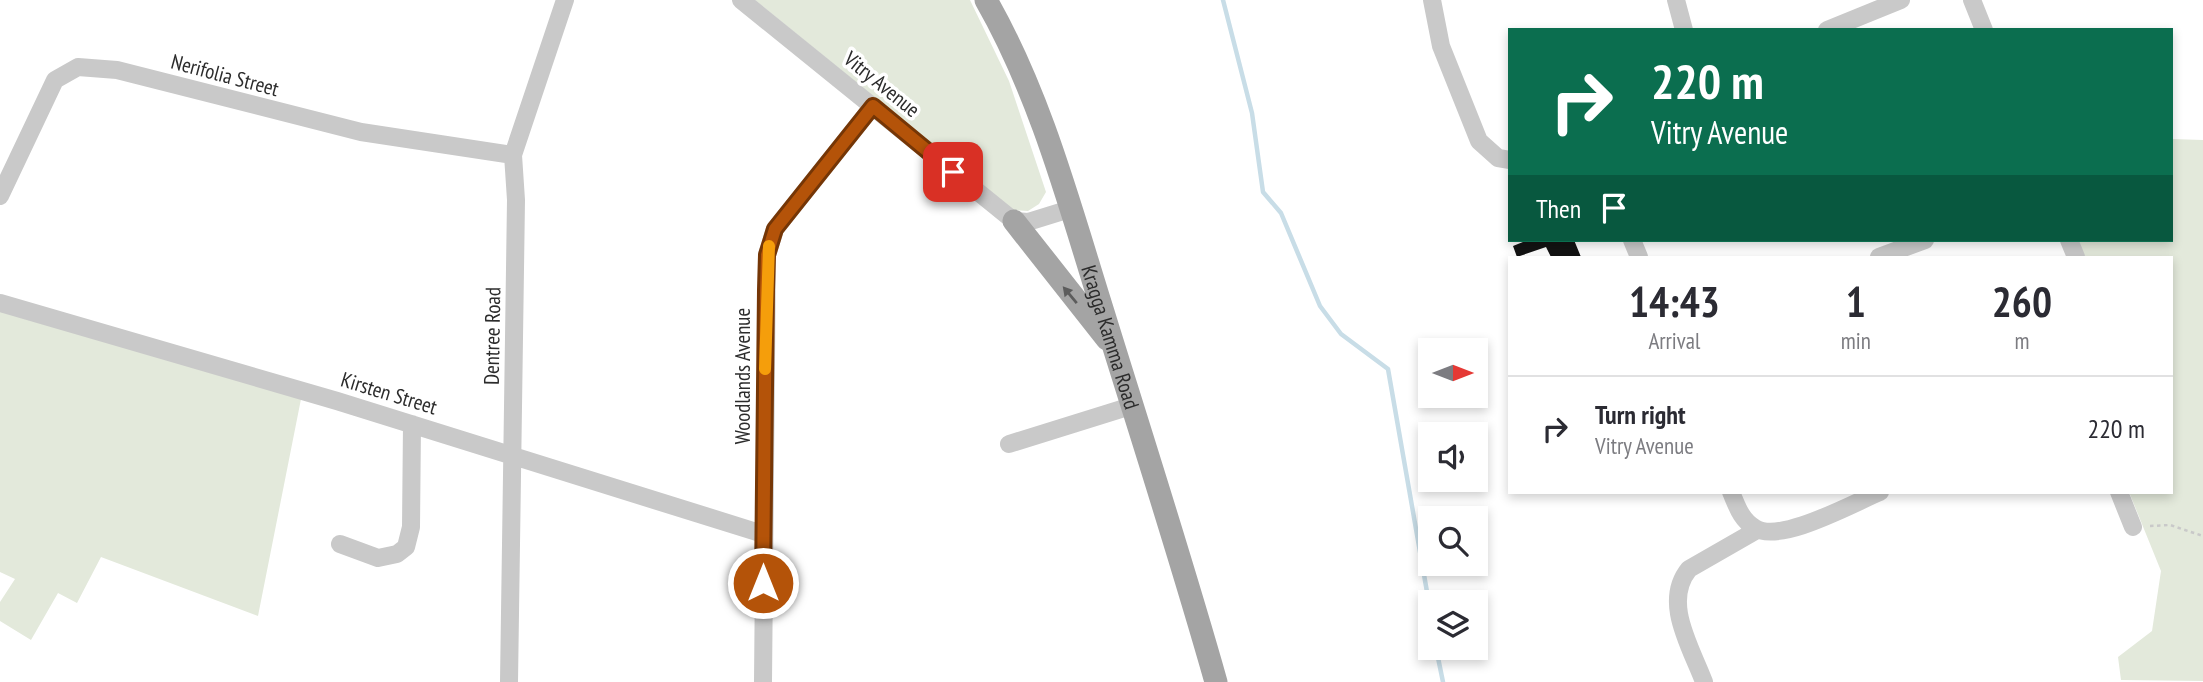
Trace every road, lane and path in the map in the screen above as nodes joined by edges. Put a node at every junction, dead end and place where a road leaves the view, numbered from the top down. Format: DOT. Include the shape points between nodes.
graph roads {
  1 [pos="565,0"];
  2 [pos="741,0"];
  3 [pos="986,0"];
  4 [pos="1432,0"];
  5 [pos="1675,0"];
  6 [pos="1901,0"];
  7 [pos="1972,0"];
  8 [pos="1683,28"];
  9 [pos="1832,28"];
  10 [pos="1983,28"];
  11 [pos="873,106"];
  12 [pos="513,155"];
  13 [pos="1508,160"];
  14 [pos="0,197"];
  15 [pos="1070,209"];
  16 [pos="1014,221"];
  17 [pos="1920,242"];
  18 [pos="1883,256"];
  19 [pos="0,303"];
  20 [pos="1114,347"];
  21 [pos="1131,406"];
  22 [pos="412,424"];
  23 [pos="1009,444"];
  24 [pos="513,455"];
  25 [pos="1732,494"];
  26 [pos="1875,494"];
  27 [pos="2120,494"];
  28 [pos="2133,527"];
  29 [pos="1757,530"];
  30 [pos="764,534"];
  31 [pos="2203,536"];
  32 [pos="340,544"];
  33 [pos="509,682"];
  34 [pos="763,682"];
  35 [pos="1216,682"];
  36 [pos="1703,682"];
  1 -- 12 [label="street, Dentree Road"];
  2 -- 11 [label="street, Vitry Avenue"];
  3 -- 15 [label="main road, Kragga Kamma Road" via="1025,80"];
  4 -- 13 [label="street" via="1441,46 1479,141 1498,158"];
  5 -- 8 [label="street"];
  6 -- 9 [label="street"];
  7 -- 10 [label="street"];
  11 -- 16 [label="street, Vitry Avenue"];
  11 -- 30 [label="street, Woodlands Avenue" via="770,240"];
  12 -- 14 [label="street, Nerifolia Street" via="361,132 117,70 78,67 55,80"];
  12 -- 24 [label="street, Dentree Road"];
  15 -- 16 [label="street" via="1028,222"];
  15 -- 20 [label="main road, Kragga Kamma Road"];
  20 -- 16 [label="main road, one-way"];
  17 -- 18 [label="street"];
  19 -- 22 [label="street, Kirsten Street"];
  20 -- 21 [label="main road, Kragga Kamma Road"];
  21 -- 23 [label="street"];
  21 -- 35 [label="main road, Kragga Kamma Road"];
  22 -- 24 [label="street, Kirsten Street"];
  22 -- 32 [label="street" via="411,527 406,547 379,558"];
  24 -- 30 [label="street, Kirsten Street"];
  24 -- 33 [label="street, Dentree Road"];
  25 -- 29 [label="street" via="1741,515"];
  26 -- 29 [label="street" via="1797,527 1778,532"];
  27 -- 28 [label="street"];
  28 -- 31 [label="path" via="2170,525"];
  29 -- 36 [label="street" via="1689,569 1676,593 1678,612"];
  30 -- 34 [label="street, Woodlands Avenue"];
}
